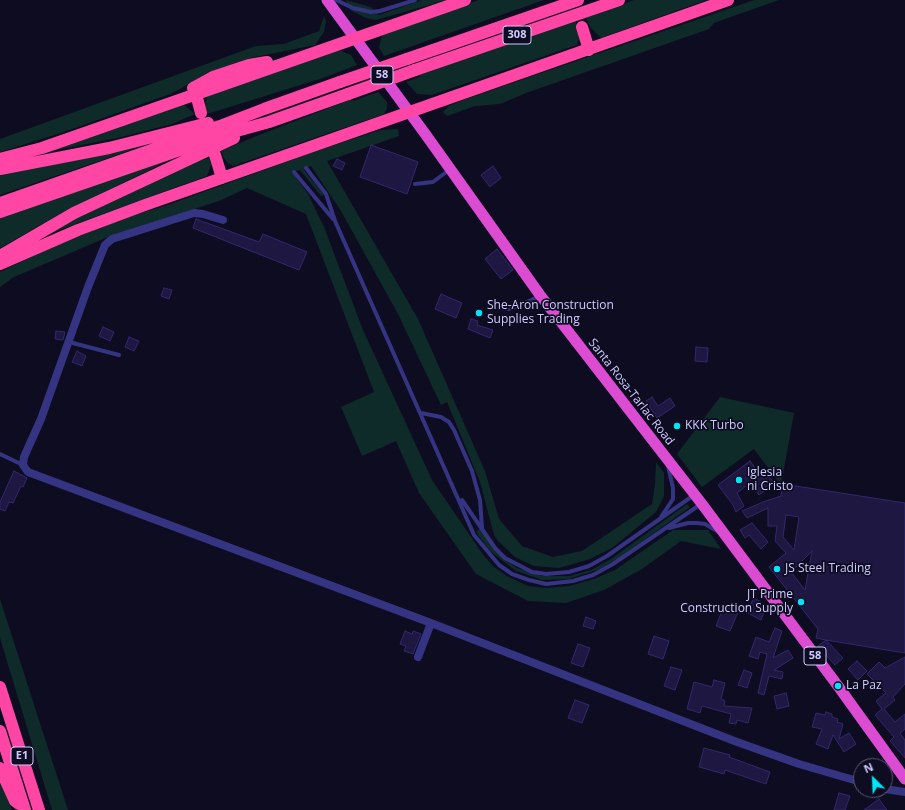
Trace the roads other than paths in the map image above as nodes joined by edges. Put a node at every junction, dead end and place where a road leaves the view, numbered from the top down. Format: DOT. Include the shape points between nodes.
graph roads {
  1 [pos="327,0"];
  2 [pos="336,0"];
  3 [pos="415,0"];
  4 [pos="465,0"];
  5 [pos="578,0"];
  6 [pos="619,0"];
  7 [pos="728,0"];
  8 [pos="582,27"];
  9 [pos="355,38"];
  10 [pos="589,50"];
  11 [pos="292,60"];
  12 [pos="196,94"];
  13 [pos="173,102"];
  14 [pos="264,109"];
  15 [pos="408,112"];
  16 [pos="202,113"];
  17 [pos="269,122"];
  18 [pos="215,155"];
  19 [pos="0,159"];
  20 [pos="0,168"];
  21 [pos="306,168"];
  22 [pos="450,170"];
  23 [pos="294,172"];
  24 [pos="222,178"];
  25 [pos="415,184"];
  26 [pos="0,203"];
  27 [pos="0,212"];
  28 [pos="223,220"];
  29 [pos="335,221"];
  30 [pos="0,256"];
  31 [pos="0,264"];
  32 [pos="540,295"];
  33 [pos="499,308"];
  34 [pos="69,342"];
  35 [pos="119,354"];
  36 [pos="421,413"];
  37 [pos="0,454"];
  38 [pos="666,458"];
  39 [pos="23,465"];
  40 [pos="457,492"];
  41 [pos="698,500"];
  42 [pos="658,521"];
  43 [pos="482,529"];
  44 [pos="664,530"];
  45 [pos="723,534"];
  46 [pos="431,623"];
  47 [pos="418,658"];
  48 [pos="0,687"];
  49 [pos="0,731"];
  50 [pos="0,768"];
  51 [pos="905,779"];
  52 [pos="853,780"];
  53 [pos="893,790"];
  54 [pos="905,792"];
  55 [pos="25,810"];
  56 [pos="39,810"];
  1 -- 9 [label="highway, Santa Rosa-Tarlac Road / 58"];
  2 -- 3 [label="lane" via="353,8 371,12"];
  4 -- 9 [label="highway"];
  5 -- 14 [label="highway, 308, bridge"];
  6 -- 17 [label="highway, 308, bridge"];
  7 -- 10 [label="highway"];
  8 -- 10 [label="highway"];
  9 -- 11 [label="highway"];
  9 -- 15 [label="highway, Santa Rosa-Tarlac Road / 58"];
  10 -- 15 [label="highway"];
  11 -- 12 [label="highway"];
  11 -- 13 [label="highway" via="249,65 213,77"];
  12 -- 13 [label="highway"];
  12 -- 16 [label="highway"];
  13 -- 19 [label="highway" via="42,148"];
  14 -- 20 [label="highway" via="109,148"];
  14 -- 26 [label="highway"];
  15 -- 22 [label="highway, Santa Rosa-Tarlac Road / 58"];
  15 -- 24 [label="highway"];
  17 -- 27 [label="highway" via="226,134"];
  17 -- 30 [label="highway" via="74,213"];
  18 -- 24 [label="highway"];
  21 -- 29 [label="lane" via="326,194"];
  22 -- 25 [label="lane" via="433,182"];
  22 -- 32 [label="highway, Santa Rosa-Tarlac Road / 58"];
  23 -- 29 [label="lane"];
  24 -- 31 [label="highway" via="78,230"];
  28 -- 34 [label="street" via="194,214 108,242"];
  29 -- 36 [label="lane"];
  32 -- 33 [label="lane" via="511,309"];
  32 -- 38 [label="highway, Santa Rosa-Tarlac Road / 58"];
  34 -- 35 [label="lane"];
  34 -- 39 [label="street"];
  36 -- 40 [label="lane"];
  36 -- 43 [label="lane" via="449,422 454,430 472,472 480,500"];
  37 -- 39 [label="lane"];
  38 -- 41 [label="highway, Santa Rosa-Tarlac Road / 58"];
  38 -- 42 [label="lane" via="673,488 672,498 668,509"];
  39 -- 46 [label="street" via="28,472 43,478"];
  40 -- 43 [label="lane"];
  40 -- 44 [label="lane" via="474,535 489,554 512,574 546,584 573,581 593,575"];
  41 -- 42 [label="lane"];
  41 -- 44 [label="lane"];
  41 -- 45 [label="highway, Santa Rosa-Tarlac Road / 58"];
  42 -- 43 [label="lane" via="589,566 569,572 546,574 532,572 505,558"];
  44 -- 45 [label="lane" via="697,523 705,524"];
  45 -- 51 [label="highway, Santa Rosa-Tarlac Road / 58"];
  46 -- 47 [label="street"];
  46 -- 52 [label="street" via="738,742"];
  48 -- 56 [label="highway, E1"];
  49 -- 55 [label="highway, E1"];
  50 -- 55 [label="highway" via="15,801"];
  53 -- 54 [label="street"];
}
